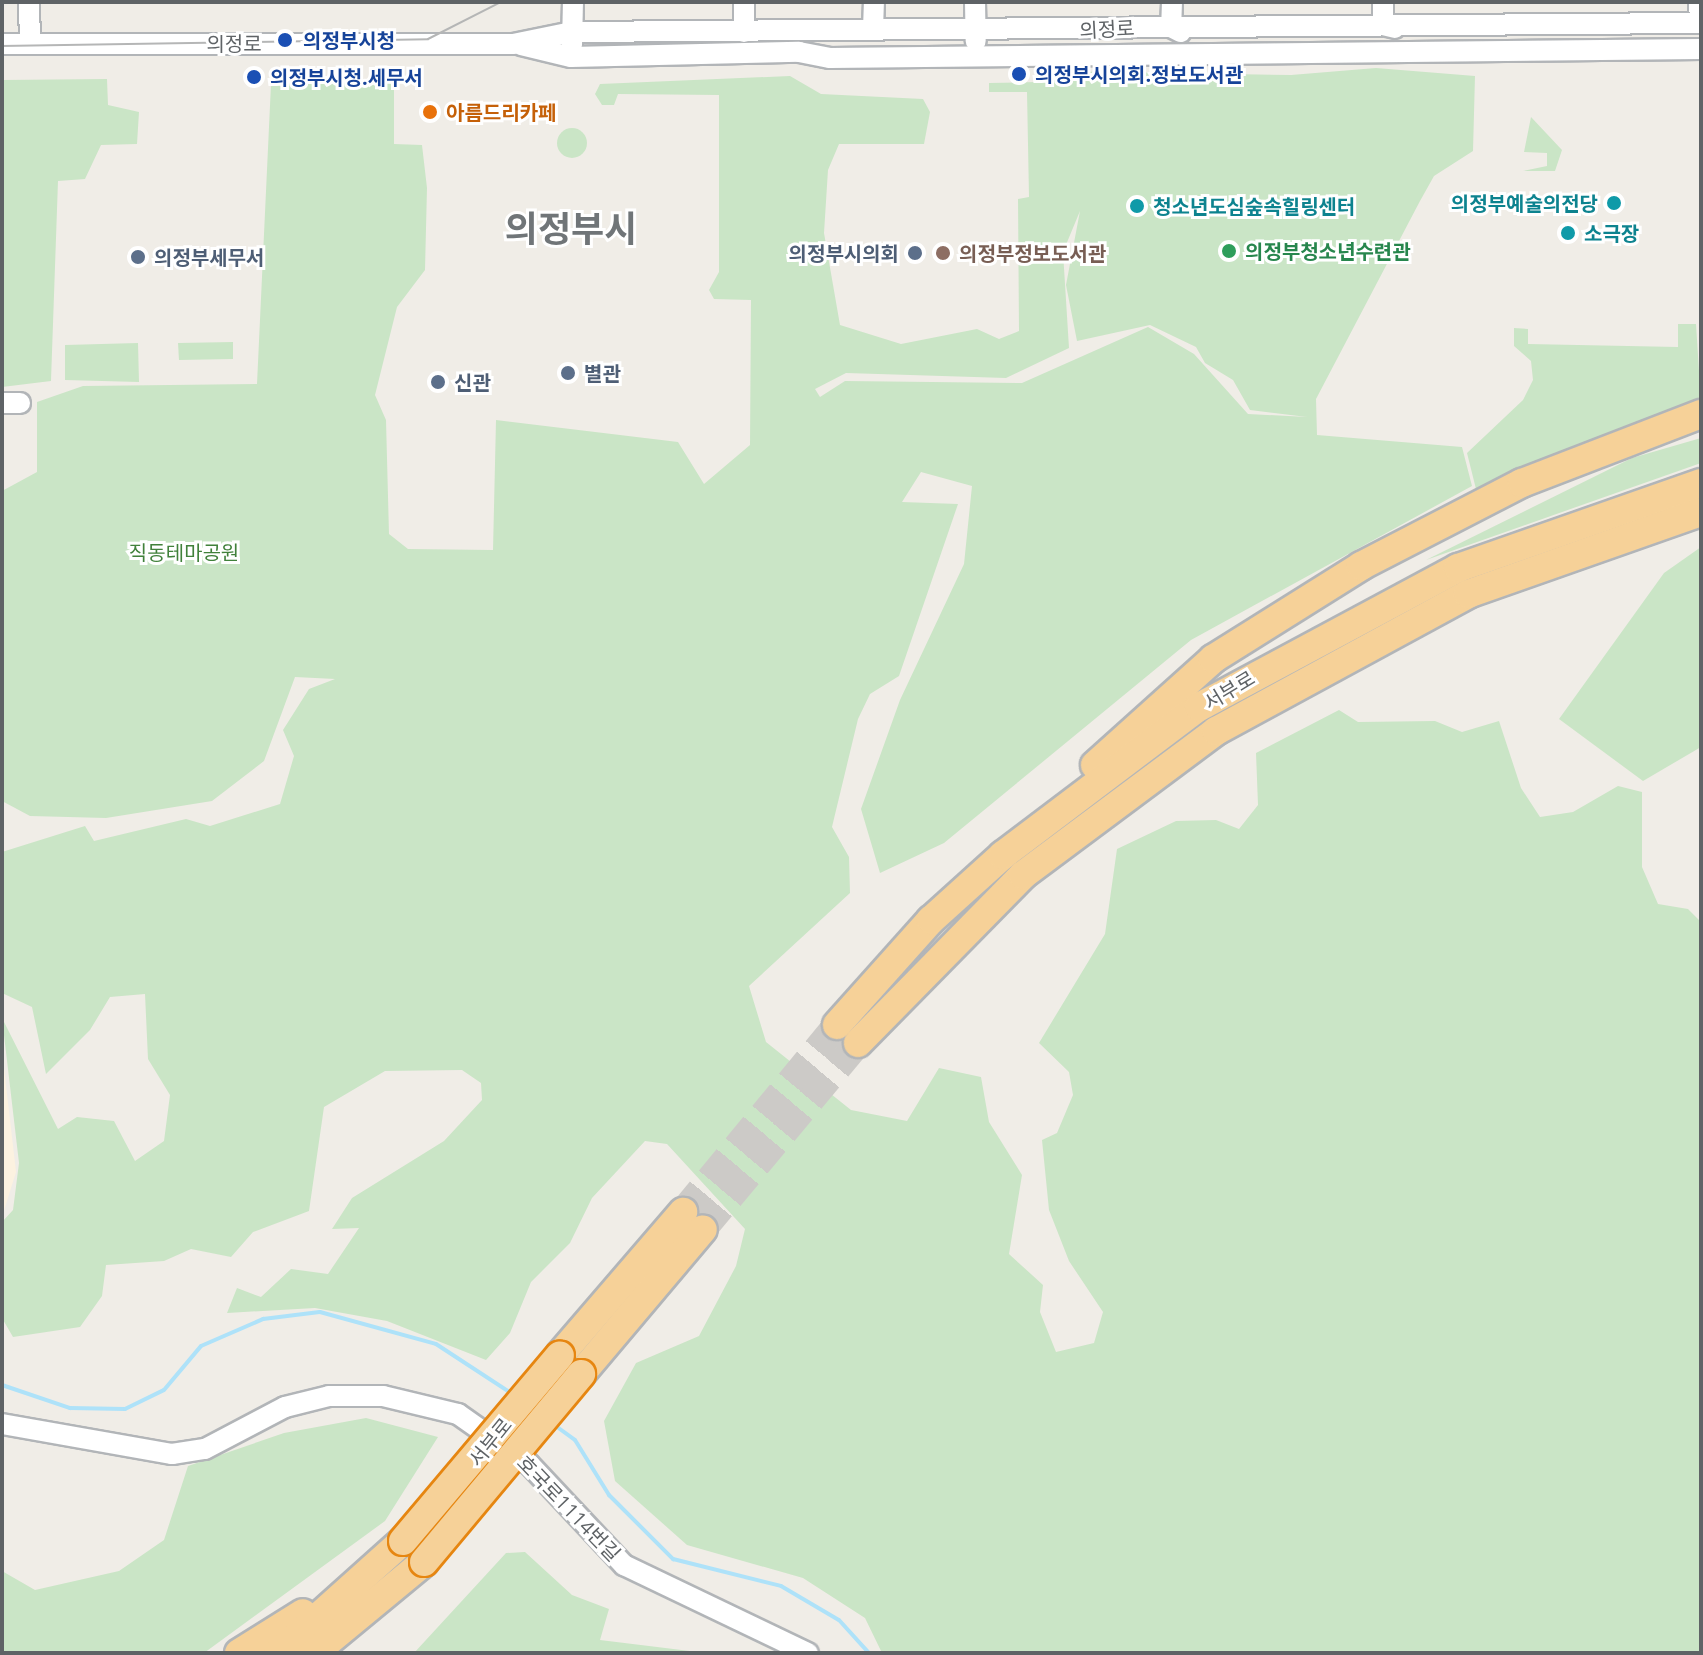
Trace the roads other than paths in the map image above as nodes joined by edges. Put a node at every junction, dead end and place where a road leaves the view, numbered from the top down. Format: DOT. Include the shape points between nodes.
graph roads {
  1 [pos="29,2"];
  2 [pos="573,2"];
  3 [pos="744,2"];
  4 [pos="874,2"];
  5 [pos="975,2"];
  6 [pos="1172,2"];
  7 [pos="1383,2"];
  8 [pos="1699,2"];
  9 [pos="1700,23"];
  10 [pos="1383,25"];
  11 [pos="1171,27"];
  12 [pos="873,29"];
  13 [pos="975,30"];
  14 [pos="572,32"];
  15 [pos="744,32"];
  16 [pos="30,43"];
  17 [pos="2,44"];
  18 [pos="513,44"];
  19 [pos="1701,49"];
  20 [pos="1371,52"];
  21 [pos="1127,53"];
  22 [pos="571,57"];
  23 [pos="976,57"];
  24 [pos="1701,414"];
  25 [pos="1701,483"];
  26 [pos="1701,512"];
  27 [pos="1032,832"];
  28 [pos="2,1424"];
  29 [pos="365,1574"];
  30 [pos="356,1620"];
  31 [pos="239,1653"];
  32 [pos="278,1653"];
  33 [pos="314,1653"];
  34 [pos="325,1653"];
  35 [pos="808,1653"];
  1 -- 16 [label="street"];
  2 -- 14 [label="street"];
  3 -- 15 [label="street"];
  4 -- 12 [label="street"];
  5 -- 13 [label="street"];
  6 -- 11 [label="street"];
  7 -- 10 [label="street"];
  8 -- 9 [label="street"];
  9 -- 10 [label="street, 의정로"];
  10 -- 11 [label="street, 의정로"];
  10 -- 20 [label="street" via="1436,36"];
  11 -- 13 [label="street, 의정로"];
  11 -- 21 [label="street" via="1207,38 1166,40"];
  12 -- 13 [label="street, 의정로"];
  12 -- 15 [label="street, 의정로"];
  13 -- 23 [label="street"];
  14 -- 15 [label="street, 의정로"];
  14 -- 18 [label="street, 의정로"];
  14 -- 22 [label="street"];
  16 -- 17 [label="street, 의정로"];
  16 -- 18 [label="street, 의정로"];
  18 -- 22 [label="street, 의정로"];
  19 -- 20 [label="street, 의정로"];
  20 -- 21 [label="street, 의정로"];
  21 -- 23 [label="street, 의정로"];
  22 -- 23 [label="street, 의정로"];
  24 -- 27 [label="highway" via="1510,488 1281,613 1146,712"];
  25 -- 27 [label="highway, 서부로" via="1530,538 1379,605 1199,707"];
  26 -- 27 [label="highway, 서부로" via="1468,594 1216,731 1023,875 848,1034 931,920"];
  28 -- 35 [label="street, 호국로1114번길" via="172,1454 205,1449 285,1407 329,1396 383,1396 458,1414 529,1464 624,1565"];
  29 -- 30 [label="highway, 서부로, bridge" via="403,1541 560,1355 693,1221 581,1374 424,1562"];
  29 -- 31 [label="highway"];
  29 -- 32 [label="highway, 서부로"];
  30 -- 33 [label="highway, 서부로"];
  30 -- 34 [label="highway"];
}
